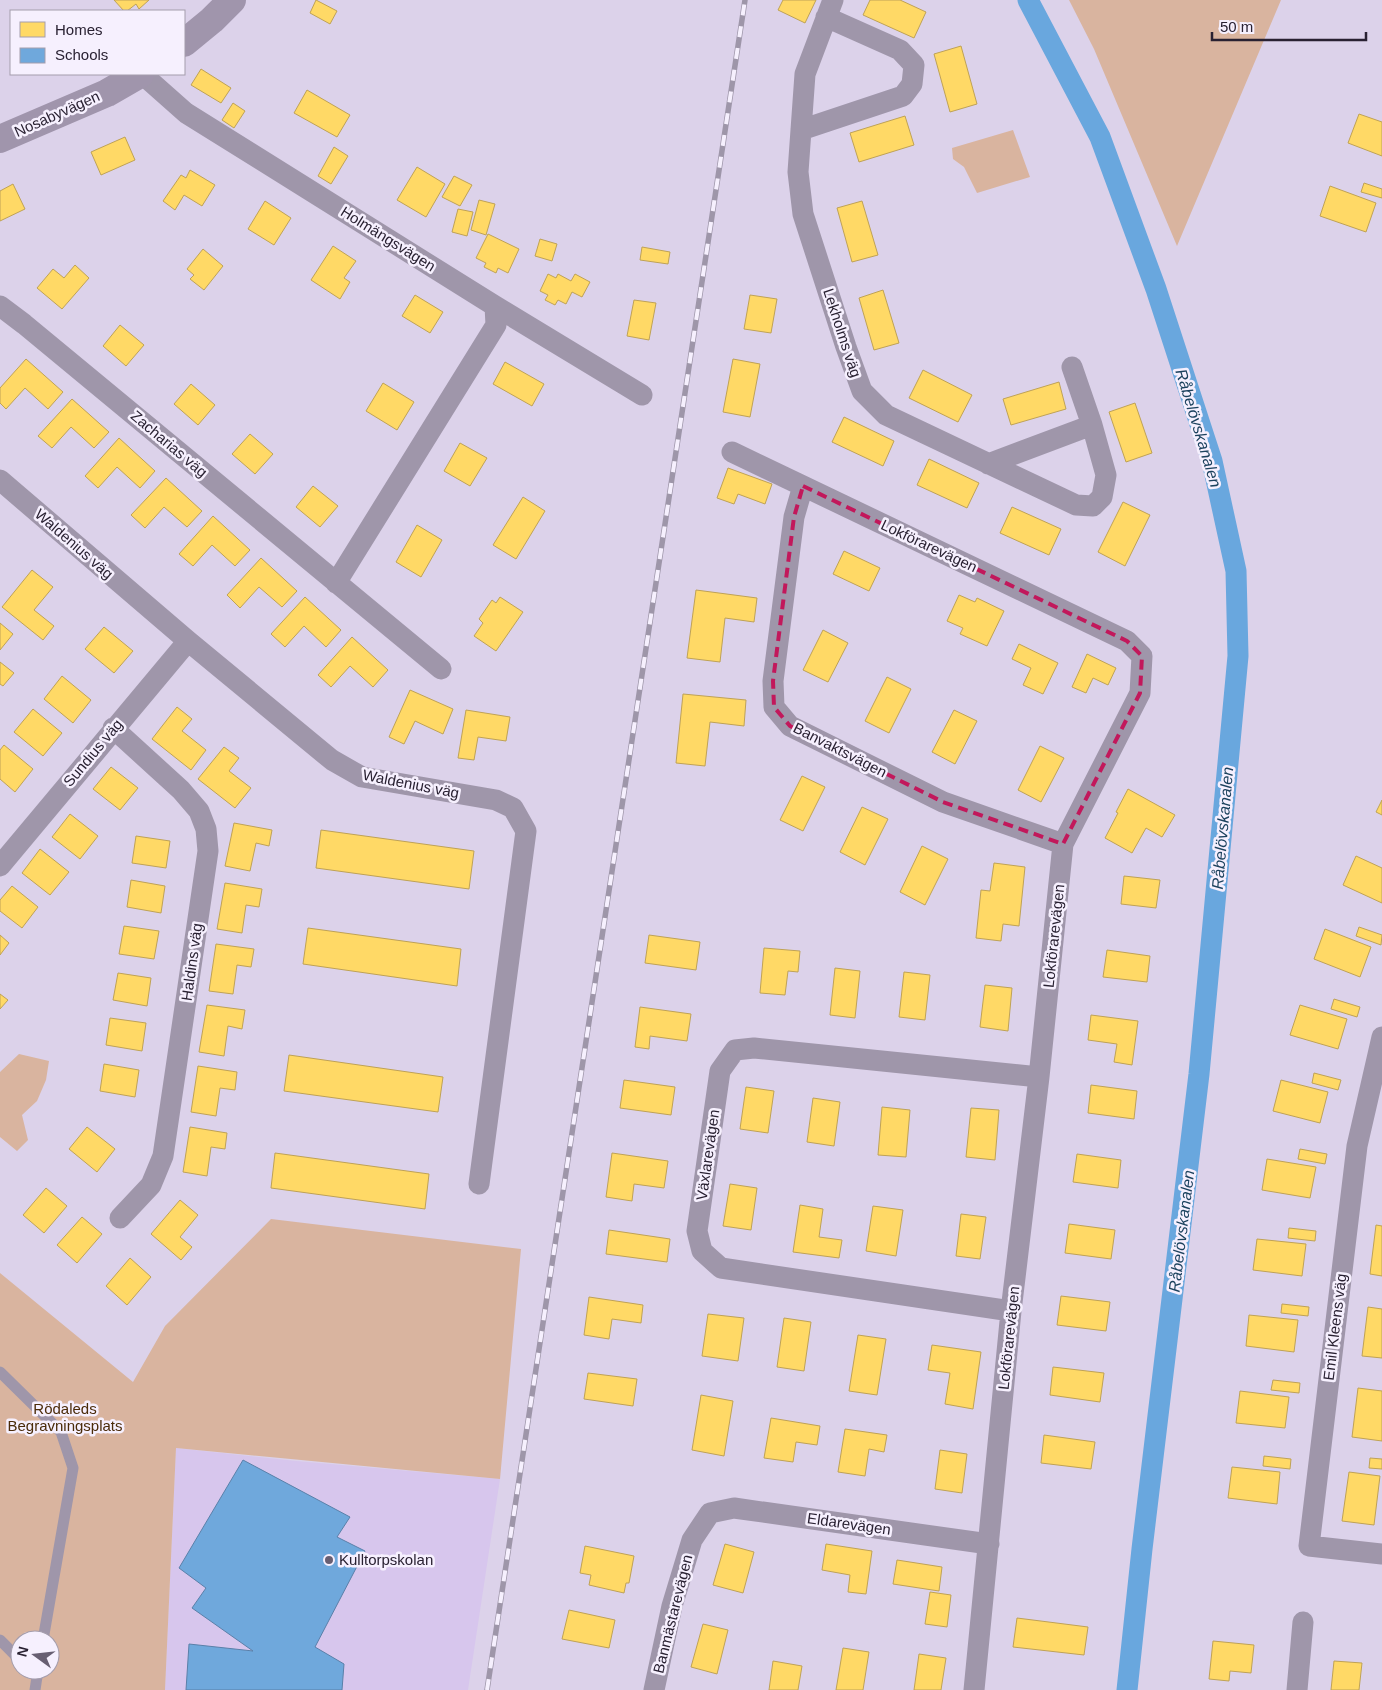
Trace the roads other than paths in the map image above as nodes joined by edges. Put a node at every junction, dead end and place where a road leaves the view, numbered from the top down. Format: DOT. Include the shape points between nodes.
graph roads {
  1 [pos="232,0"];
  2 [pos="830,9"];
  3 [pos="185,42"];
  4 [pos="139,75"];
  5 [pos="142,75"];
  6 [pos="800,130"];
  7 [pos="0,139"];
  8 [pos="0,306"];
  9 [pos="496,306"];
  10 [pos="1072,367"];
  11 [pos="642,395"];
  12 [pos="1092,425"];
  13 [pos="732,452"];
  14 [pos="988,464"];
  15 [pos="0,480"];
  16 [pos="803,486"];
  17 [pos="336,583"];
  18 [pos="188,641"];
  19 [pos="441,669"];
  20 [pos="113,728"];
  21 [pos="1063,844"];
  22 [pos="0,866"];
  23 [pos="1382,1037"];
  24 [pos="1039,1077"];
  25 [pos="479,1184"];
  26 [pos="120,1218"];
  27 [pos="1011,1311"];
  28 [pos="0,1372"];
  29 [pos="710,1513"];
  30 [pos="989,1544"];
  31 [pos="1382,1554"];
  32 [pos="1303,1622"];
  33 [pos="45,1630"];
  34 [pos="0,1640"];
  35 [pos="10,1650"];
  36 [pos="654,1690"];
  37 [pos="974,1690"];
  38 [pos="1297,1690"];
  1 -- 3 [label="main road"];
  2 -- 6 [label="street, Lekholms väg" via="805,74"];
  2 -- 6 [label="street, Lekholms väg" via="900,50 914,64 912,84 903,96"];
  4 -- 7 [label="main road, Nosabyvägen"];
  5 -- 9 [label="street, Holmängsvägen" via="186,113"];
  6 -- 14 [label="street, Lekholms väg" via="798,172 803,214 862,391 886,415"];
  8 -- 17 [label="street, Zacharias väg"];
  9 -- 11 [label="street, Holmängsvägen"];
  9 -- 17 [label="street" via="496,325"];
  10 -- 12 [label="street, Lekholms väg"];
  12 -- 14 [label="street"];
  12 -- 14 [label="street, Lekholms väg" via="1106,476 1102,496 1093,506 1076,505"];
  13 -- 16 [label="street, Lokförarevägen"];
  15 -- 18 [label="street, Waldenius väg"];
  16 -- 21 [label="street, Banvaktsvägen" via="794,517 773,681 774,707 790,726 943,802"];
  16 -- 21 [label="street, Lokförarevägen" via="1127,640 1142,656 1140,693"];
  17 -- 19 [label="street, Zacharias väg"];
  18 -- 20 [label="street, Sundius väg"];
  18 -- 25 [label="street, Waldenius väg" via="332,760 362,777 496,800 513,808 526,831"];
  20 -- 22 [label="street, Sundius väg"];
  20 -- 26 [label="street, Haldins väg" via="181,790 199,811 206,829 208,851 163,1156 151,1185"];
  21 -- 24 [label="street, Lokförarevägen"];
  23 -- 31 [label="street, Emil Kleens väg" via="1357,1146 1309,1546"];
  24 -- 27 [label="street, Lokförarevägen"];
  24 -- 27 [label="street, Växlarevägen" via="754,1048 735,1050 720,1071 697,1231 702,1251 721,1268"];
  27 -- 30 [label="street, Lokförarevägen"];
  28 -- 33 [label="lane" via="61,1432 73,1468"];
  29 -- 30 [label="street, Eldarevägen" via="734,1508"];
  29 -- 36 [label="street, Banmästarevägen" via="692,1540 672,1606"];
  30 -- 37 [label="street, Lokförarevägen"];
  32 -- 38 [label="street"];
  34 -- 35 [label="lane"];
}
